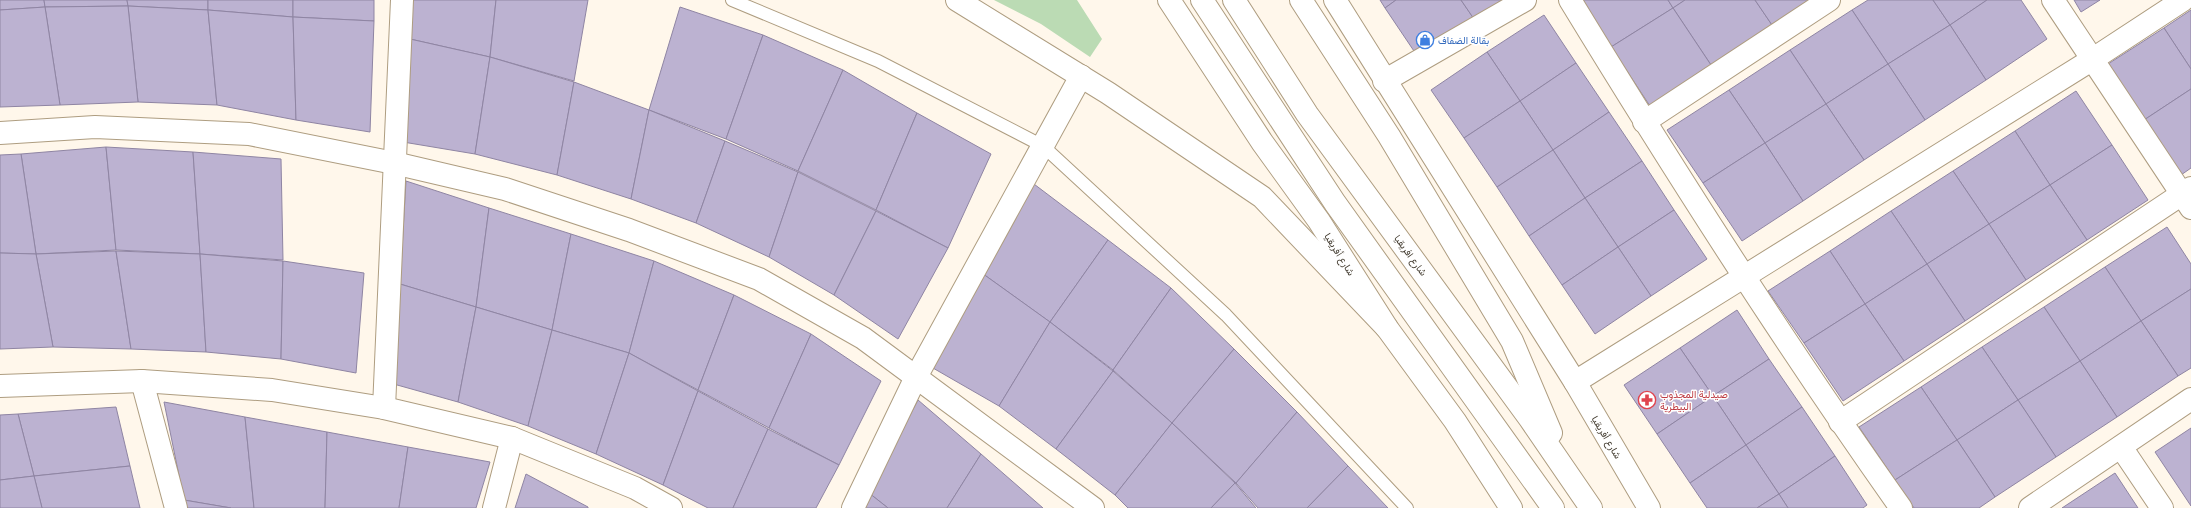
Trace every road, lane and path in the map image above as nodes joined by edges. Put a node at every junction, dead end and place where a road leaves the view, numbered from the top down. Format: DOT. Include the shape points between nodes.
graph roads {
  1 [pos="402,0"];
  2 [pos="732,0"];
  3 [pos="957,0"];
  4 [pos="1170,0"];
  5 [pos="1202,0"];
  6 [pos="1234,0"];
  7 [pos="1301,0"];
  8 [pos="1335,0"];
  9 [pos="1525,0"];
  10 [pos="1570,0"];
  11 [pos="1829,0"];
  12 [pos="2054,0"];
  13 [pos="2183,0"];
  14 [pos="2093,60"];
  15 [pos="1081,76"];
  16 [pos="1384,81"];
  17 [pos="1644,122"];
  18 [pos="0,133"];
  19 [pos="1043,146"];
  20 [pos="394,163"];
  21 [pos="2188,197"];
  22 [pos="1745,277"];
  23 [pos="1387,328"];
  24 [pos="916,377"];
  25 [pos="142,381"];
  26 [pos="1574,382"];
  27 [pos="0,386"];
  28 [pos="2191,399"];
  29 [pos="384,408"];
  30 [pos="1840,422"];
  31 [pos="512,438"];
  32 [pos="2121,447"];
  33 [pos="1572,480"];
  34 [pos="176,508"];
  35 [pos="494,508"];
  36 [pos="671,508"];
  37 [pos="853,508"];
  38 [pos="1093,508"];
  39 [pos="1407,508"];
  40 [pos="1511,508"];
  41 [pos="1553,508"];
  42 [pos="1591,508"];
  43 [pos="1649,508"];
  44 [pos="1901,508"];
  45 [pos="2030,508"];
  46 [pos="2162,508"];
  1 -- 20 [label="main road"];
  2 -- 19 [label="lane" via="878,61"];
  3 -- 15 [label="main road"];
  4 -- 23 [label="main road, شارع أفريقيا" via="1262,142 1319,221"];
  5 -- 41 [label="main road" via="1335,203"];
  6 -- 33 [label="main road, شارع افريقيا" via="1307,114 1526,412"];
  7 -- 33 [label="main road" via="1389,136 1512,341"];
  8 -- 16 [label="main road, شارع أفريقيا"];
  9 -- 16 [label="main road"];
  10 -- 17 [label="main road"];
  11 -- 17 [label="main road"];
  12 -- 14 [label="main road"];
  13 -- 14 [label="main road"];
  14 -- 21 [label="main road"];
  14 -- 22 [label="main road"];
  15 -- 19 [label="main road"];
  15 -- 23 [label="main road" via="1262,197"];
  16 -- 26 [label="main road, شارع أفريقيا"];
  17 -- 22 [label="main road"];
  18 -- 20 [label="main road" via="95,127 249,134"];
  19 -- 24 [label="main road"];
  19 -- 39 [label="lane" via="1226,316"];
  20 -- 24 [label="main road" via="505,190 629,230 759,278 863,338"];
  20 -- 29 [label="main road"];
  21 -- 30 [label="main road"];
  22 -- 26 [label="main road"];
  22 -- 30 [label="main road"];
  23 -- 40 [label="main road, شارع أفريقيا" via="1455,421"];
  24 -- 37 [label="main road"];
  24 -- 38 [label="main road"];
  25 -- 27 [label="main road"];
  25 -- 29 [label="main road" via="272,390"];
  25 -- 34 [label="main road"];
  26 -- 43 [label="main road, شارع أفريقيا"];
  28 -- 32 [label="main road"];
  29 -- 31 [label="main road"];
  30 -- 44 [label="main road"];
  31 -- 35 [label="main road"];
  31 -- 36 [label="main road" via="635,488"];
  32 -- 45 [label="main road"];
  32 -- 46 [label="main road"];
  33 -- 42 [label="main road, شارع افريقيا"];
}
